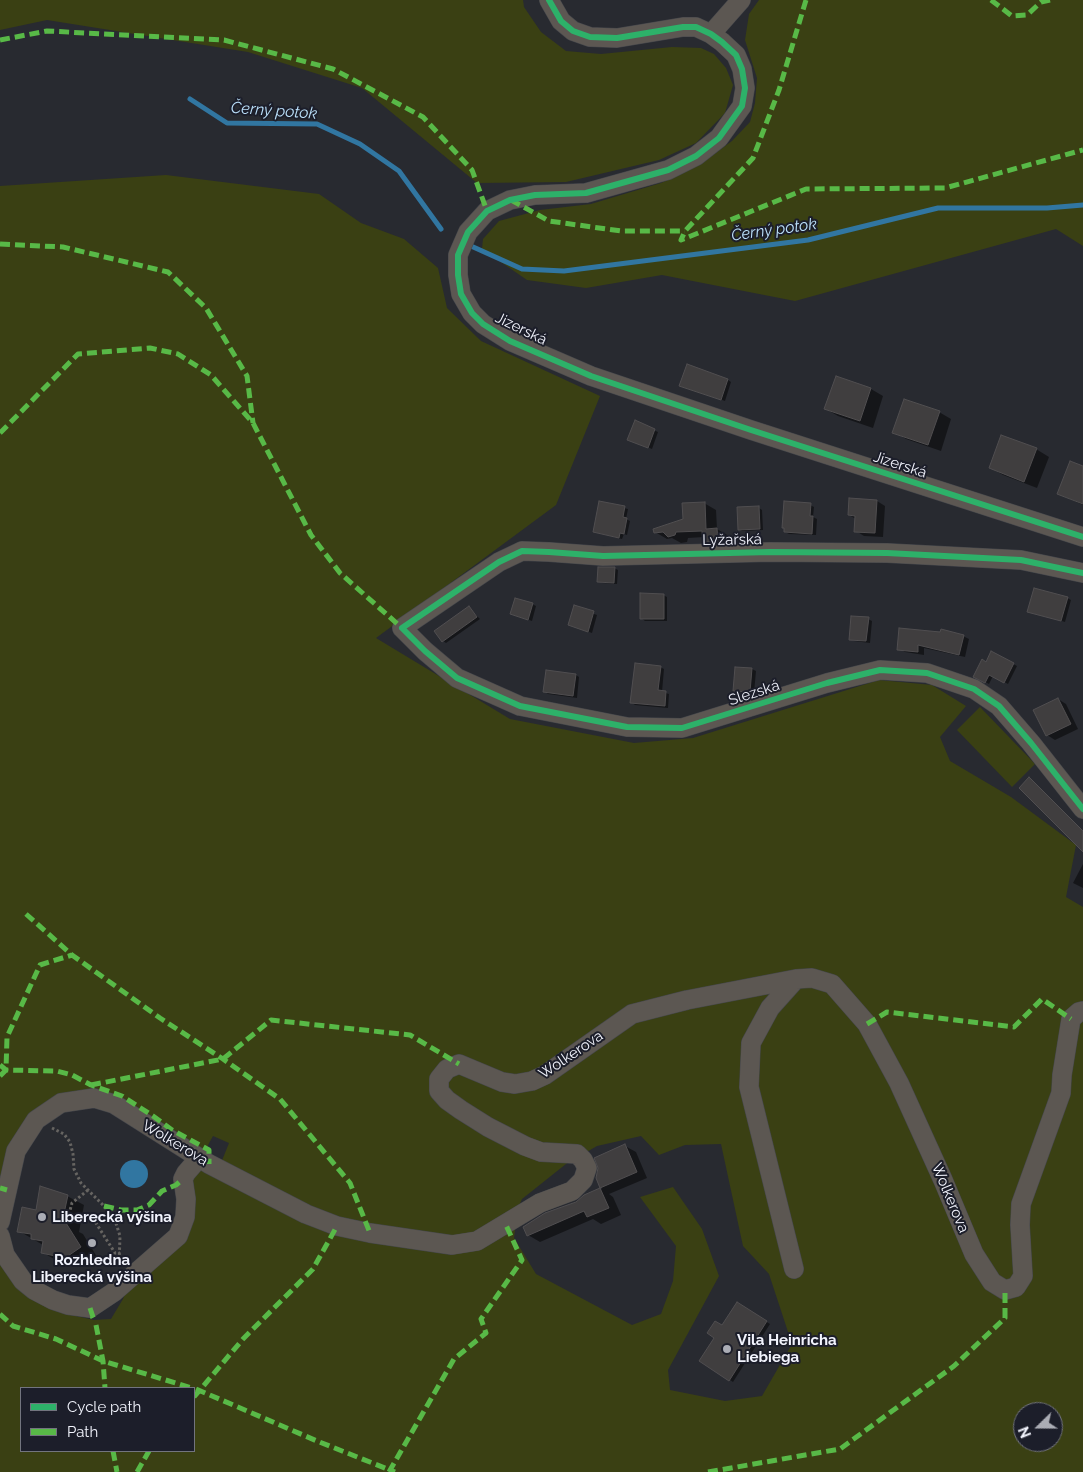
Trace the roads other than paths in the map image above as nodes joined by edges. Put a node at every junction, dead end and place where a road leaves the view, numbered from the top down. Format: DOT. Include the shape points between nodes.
graph roads {
  1 [pos="550,0"];
  2 [pos="742,0"];
  3 [pos="711,34"];
  4 [pos="1083,537"];
  5 [pos="1083,573"];
  6 [pos="402,628"];
  7 [pos="1083,809"];
  8 [pos="796,979"];
  9 [pos="1083,1010"];
  10 [pos="200,1158"];
  11 [pos="0,1222"];
  12 [pos="0,1236"];
  13 [pos="794,1269"];
  1 -- 3 [label="street, Jizerská" via="561,21 573,31 590,37 617,38 683,27 696,27"];
  2 -- 3 [label="street"];
  3 -- 4 [label="street, Jizerská" via="736,55 745,88 742,106 719,138 696,156 668,170 586,193 535,195 510,200 487,211 468,232 458,256 461,294 472,313 510,341 591,376"];
  5 -- 6 [label="street, Lyžařská" via="1021,560 887,553 603,556 522,551 499,562"];
  6 -- 7 [label="street, Slezská" via="457,678 520,706 627,727 682,728 880,670 928,673 974,688 999,706"];
  8 -- 9 [label="street, Wolkerova" via="812,978 832,984 867,1024 899,1083 974,1254 992,1282 1005,1290 1016,1286 1023,1276 1021,1204 1061,1093 1071,1019"];
  8 -- 10 [label="street, Wolkerova" via="632,1014 532,1081 508,1083 459,1064 447,1069 439,1079 440,1090 461,1110 525,1146 541,1152 577,1154 587,1168 583,1180 572,1191 540,1203 477,1241 452,1245 336,1226 306,1214"];
  8 -- 13 [label="street" via="770,1008 751,1043 748,1088"];
  10 -- 11 [label="street, Wolkerova" via="114,1104 94,1098 61,1103 36,1120 16,1151"];
  10 -- 12 [label="street" via="183,1179 185,1217 178,1236 114,1292 90,1308 68,1305 34,1290 23,1281 5,1255"];
}
